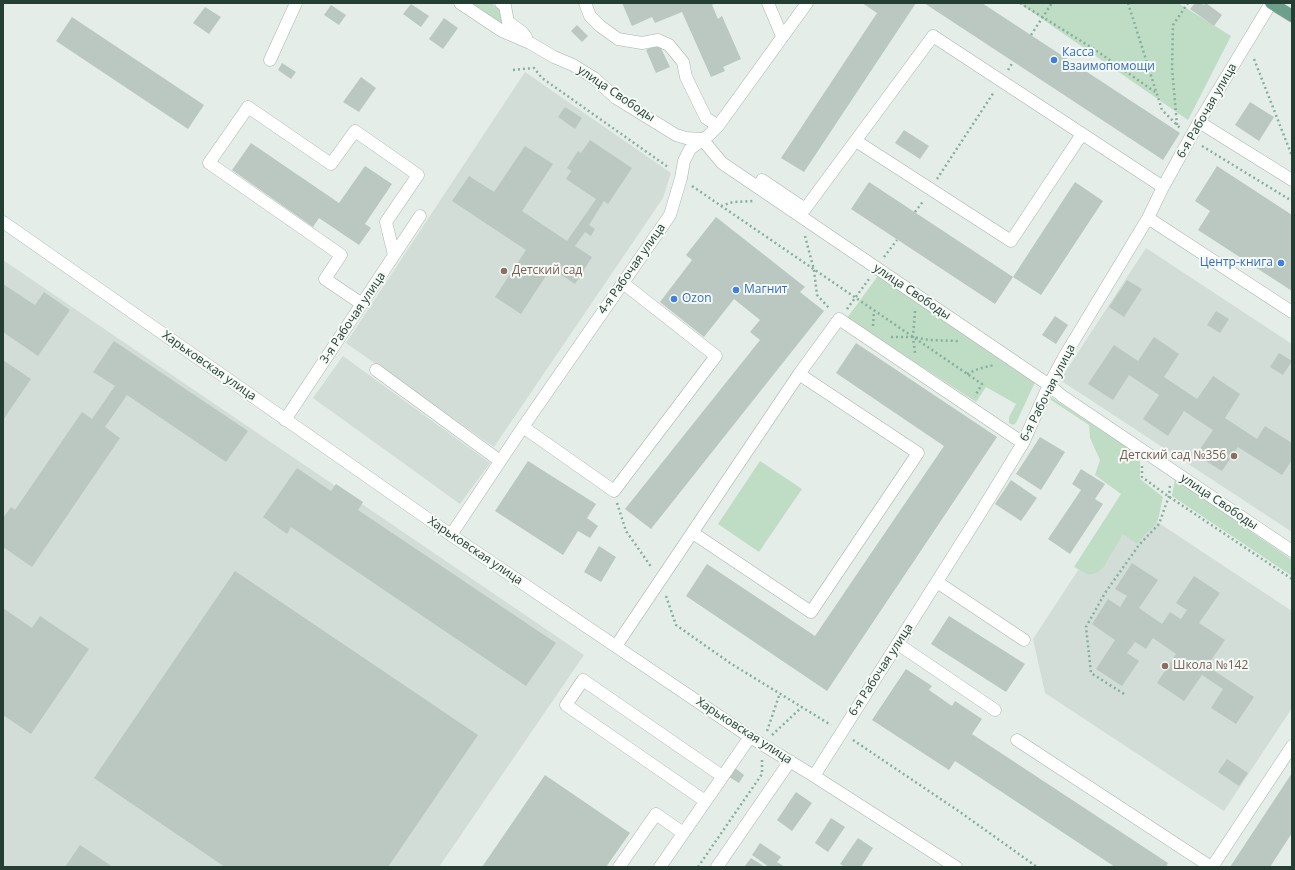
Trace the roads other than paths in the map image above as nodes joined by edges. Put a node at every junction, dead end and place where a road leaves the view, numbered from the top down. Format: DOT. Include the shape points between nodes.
graph roads {
  1 [pos="296,3"];
  2 [pos="460,3"];
  3 [pos="501,3"];
  4 [pos="585,3"];
  5 [pos="768,3"];
  6 [pos="807,3"];
  7 [pos="1271,3"];
  8 [pos="1292,16"];
  9 [pos="782,36"];
  10 [pos="530,43"];
  11 [pos="270,60"];
  12 [pos="1199,122"];
  13 [pos="718,126"];
  14 [pos="1082,134"];
  15 [pos="706,137"];
  16 [pos="856,141"];
  17 [pos="1292,180"];
  18 [pos="1163,187"];
  19 [pos="420,216"];
  20 [pos="1148,218"];
  21 [pos="3,222"];
  22 [pos="394,256"];
  23 [pos="623,283"];
  24 [pos="362,304"];
  25 [pos="1292,312"];
  26 [pos="376,370"];
  27 [pos="799,374"];
  28 [pos="1049,385"];
  29 [pos="285,420"];
  30 [pos="523,426"];
  31 [pos="1022,443"];
  32 [pos="500,461"];
  33 [pos="692,533"];
  34 [pos="451,535"];
  35 [pos="1292,552"];
  36 [pos="937,582"];
  37 [pos="1024,640"];
  38 [pos="898,644"];
  39 [pos="616,646"];
  40 [pos="995,710"];
  41 [pos="750,737"];
  42 [pos="1017,740"];
  43 [pos="1292,746"];
  44 [pos="790,761"];
  45 [pos="722,776"];
  46 [pos="814,776"];
  47 [pos="705,801"];
  48 [pos="683,833"];
  49 [pos="619,867"];
  50 [pos="660,867"];
  51 [pos="717,867"];
  52 [pos="956,867"];
  53 [pos="1211,867"];
  1 -- 11 [label="street"];
  2 -- 10 [label="street, улица Свободы" via="502,31"];
  3 -- 10 [label="street, улица Свободы" via="505,6 508,22 522,32"];
  4 -- 13 [label="street" via="590,16 618,39 642,44 658,40 669,45 683,62 686,77 706,118"];
  5 -- 9 [label="street"];
  6 -- 9 [label="street, 4-я Рабочая улица"];
  7 -- 8 [label="main road"];
  7 -- 12 [label="street, 6-я Рабочая улица"];
  9 -- 13 [label="street, 4-я Рабочая улица"];
  10 -- 15 [label="street, улица Свободы" via="594,78 616,98 676,135 686,138"];
  12 -- 17 [label="street"];
  12 -- 18 [label="street, 6-я Рабочая улица"];
  13 -- 15 [label="street, 4-я Рабочая улица"];
  14 -- 16 [label="street" via="933,36"];
  14 -- 16 [label="street" via="1011,241"];
  14 -- 18 [label="street"];
  15 -- 16 [label="street" via="724,155 805,209"];
  15 -- 23 [label="street, 4-я Рабочая улица" via="690,149 684,161 670,215"];
  15 -- 28 [label="street, улица Свободы" via="722,163"];
  18 -- 20 [label="street, 6-я Рабочая улица"];
  19 -- 22 [label="street, 3-я Рабочая улица"];
  20 -- 25 [label="street"];
  20 -- 28 [label="street, 6-я Рабочая улица"];
  21 -- 29 [label="street, Харьковская улица"];
  22 -- 24 [label="street, 3-я Рабочая улица"];
  22 -- 24 [label="street" via="386,222 418,175 355,131 331,164 248,107 209,163 341,255 325,279"];
  23 -- 30 [label="street, 4-я Рабочая улица"];
  23 -- 30 [label="street" via="716,356 614,491"];
  24 -- 29 [label="street, 3-я Рабочая улица"];
  26 -- 32 [label="street"];
  27 -- 31 [label="street" via="839,319"];
  27 -- 33 [label="street"];
  27 -- 33 [label="street" via="918,453 851,553 811,612"];
  28 -- 31 [label="street, 6-я Рабочая улица"];
  28 -- 35 [label="street, улица Свободы"];
  29 -- 34 [label="street, Харьковская улица"];
  30 -- 32 [label="street, 4-я Рабочая улица"];
  31 -- 36 [label="street, 6-я Рабочая улица"];
  32 -- 34 [label="street, 4-я Рабочая улица"];
  33 -- 39 [label="street"];
  34 -- 39 [label="street, Харьковская улица"];
  36 -- 37 [label="street"];
  36 -- 38 [label="street, 6-я Рабочая улица"];
  38 -- 40 [label="street"];
  38 -- 46 [label="street, 6-я Рабочая улица"];
  39 -- 41 [label="street, Харьковская улица"];
  41 -- 44 [label="street, Харьковская улица"];
  41 -- 45 [label="street"];
  42 -- 53 [label="street"];
  43 -- 53 [label="street"];
  44 -- 46 [label="street, Харьковская улица"];
  44 -- 51 [label="street"];
  45 -- 47 [label="street"];
  45 -- 47 [label="street" via="583,680 566,705"];
  46 -- 52 [label="street, Харьковская улица"];
  47 -- 48 [label="street"];
  48 -- 49 [label="street" via="656,814"];
  48 -- 50 [label="street"];
}
